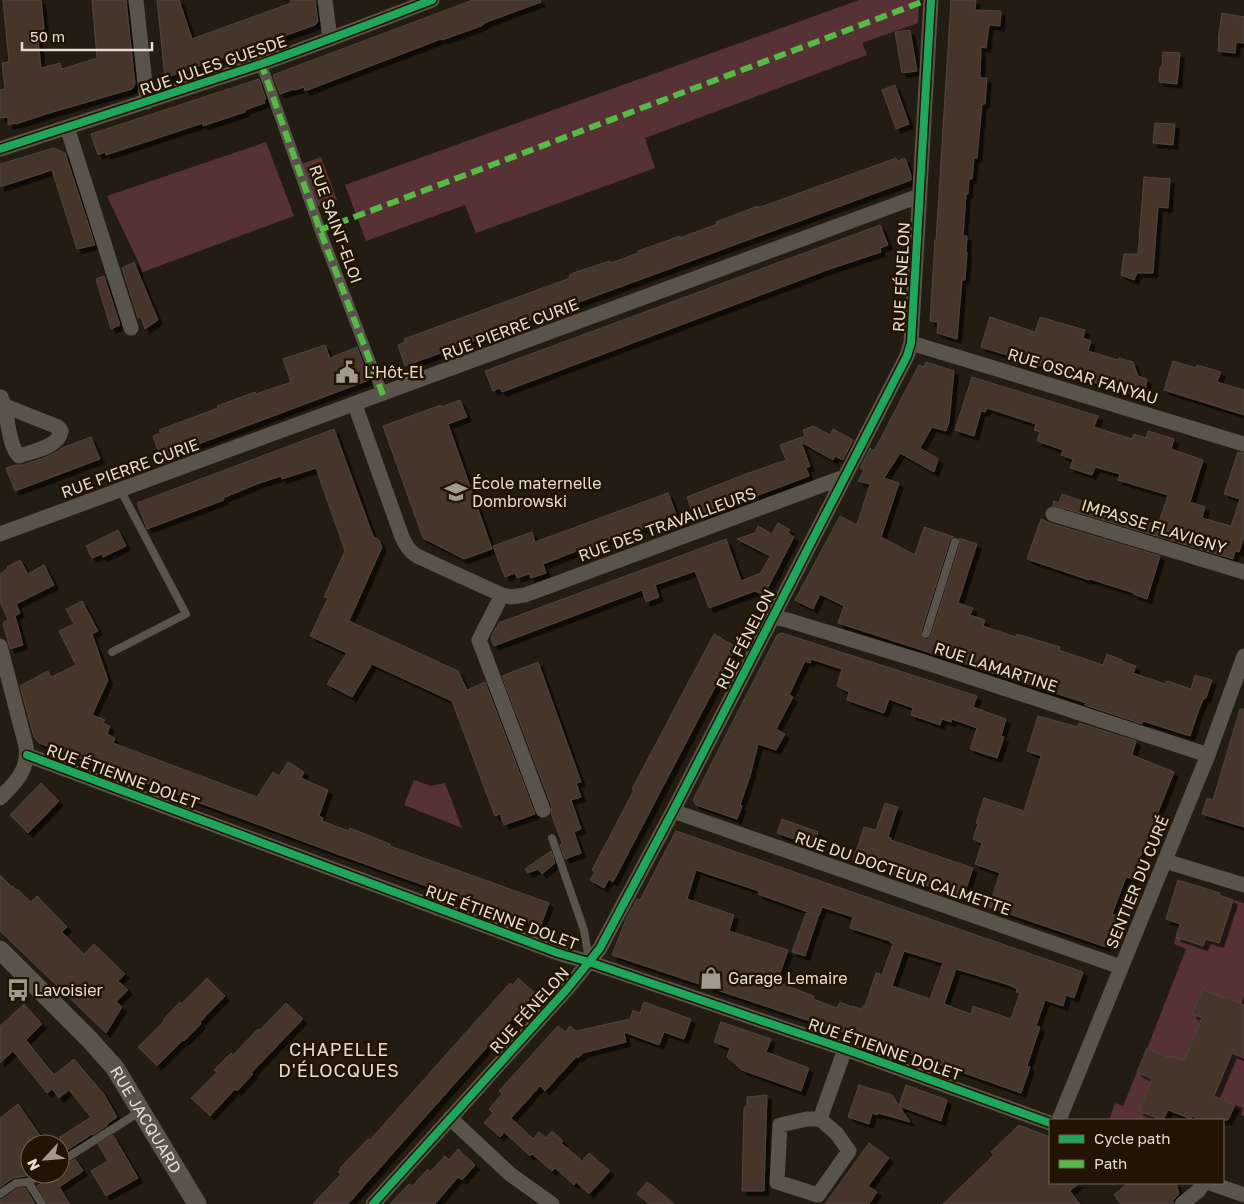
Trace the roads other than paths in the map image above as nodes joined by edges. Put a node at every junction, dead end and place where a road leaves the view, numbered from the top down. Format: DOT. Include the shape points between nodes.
graph roads {
  1 [pos="136,0"];
  2 [pos="325,0"];
  3 [pos="432,0"];
  4 [pos="931,0"];
  5 [pos="330,39"];
  6 [pos="262,63"];
  7 [pos="147,102"];
  8 [pos="67,127"];
  9 [pos="0,149"];
  10 [pos="919,196"];
  11 [pos="131,328"];
  12 [pos="911,343"];
  13 [pos="383,394"];
  14 [pos="355,405"];
  15 [pos="1244,444"];
  16 [pos="844,477"];
  17 [pos="121,490"];
  18 [pos="1053,514"];
  19 [pos="0,534"];
  20 [pos="955,542"];
  21 [pos="1244,572"];
  22 [pos="502,595"];
  23 [pos="772,617"];
  24 [pos="926,634"];
  25 [pos="0,646"];
  26 [pos="112,652"];
  27 [pos="1244,656"];
  28 [pos="27,755"];
  29 [pos="1208,755"];
  30 [pos="0,798"];
  31 [pos="543,810"];
  32 [pos="673,811"];
  33 [pos="552,838"];
  34 [pos="1165,861"];
  35 [pos="1244,885"];
  36 [pos="0,950"];
  37 [pos="590,962"];
  38 [pos="1121,967"];
  39 [pos="845,1049"];
  40 [pos="141,1110"];
  41 [pos="450,1118"];
  42 [pos="820,1119"];
  43 [pos="1059,1119"];
  44 [pos="1049,1123"];
  45 [pos="70,1156"];
  46 [pos="20,1183"];
  47 [pos="29,1184"];
  48 [pos="1203,1184"];
  49 [pos="1213,1184"];
  50 [pos="0,1194"];
  51 [pos="1244,1195"];
  52 [pos="42,1204"];
  53 [pos="197,1204"];
  54 [pos="373,1204"];
  55 [pos="552,1204"];
  56 [pos="1182,1204"];
  1 -- 7 [label="street"];
  2 -- 5 [label="street"];
  3 -- 5 [label="street, RUE JULES GUESDE"];
  4 -- 10 [label="street, RUE FÉNELON"];
  5 -- 6 [label="street, RUE JULES GUESDE"];
  6 -- 7 [label="street, RUE JULES GUESDE"];
  6 -- 13 [label="street, RUE SAINT-ELOI" via="320,230"];
  7 -- 8 [label="street, RUE JULES GUESDE"];
  8 -- 9 [label="street, RUE JULES GUESDE"];
  8 -- 11 [label="street"];
  10 -- 12 [label="street, RUE FÉNELON"];
  10 -- 13 [label="street, RUE PIERRE CURIE"];
  12 -- 15 [label="street, RUE OSCAR FANYAU"];
  12 -- 16 [label="street, RUE FÉNELON"];
  13 -- 14 [label="street, RUE PIERRE CURIE"];
  14 -- 17 [label="street, RUE PIERRE CURIE"];
  14 -- 22 [label="street" via="402,537 411,552"];
  16 -- 22 [label="street, RUE DES TRAVAILLEURS" via="525,595"];
  16 -- 23 [label="street, RUE FÉNELON"];
  17 -- 19 [label="street, RUE PIERRE CURIE"];
  17 -- 26 [label="lane" via="186,614"];
  18 -- 21 [label="street, IMPASSE FLAVIGNY"];
  20 -- 24 [label="lane"];
  22 -- 31 [label="street" via="479,640"];
  23 -- 29 [label="street, RUE LAMARTINE" via="919,655"];
  23 -- 32 [label="street, RUE FÉNELON"];
  25 -- 28 [label="street"];
  27 -- 29 [label="street, SENTIER DU CURÉ"];
  28 -- 30 [label="street" via="20,776"];
  28 -- 37 [label="street, RUE ÉTIENNE DOLET" via="558,953"];
  29 -- 34 [label="street, SENTIER DU CURÉ"];
  32 -- 37 [label="street, RUE FÉNELON" via="608,935"];
  32 -- 38 [label="street, RUE DU DOCTEUR CALMETTE"];
  33 -- 37 [label="lane" via="584,930"];
  34 -- 35 [label="street"];
  34 -- 38 [label="street, SENTIER DU CURÉ"];
  36 -- 40 [label="street, RUE JACQUARD" via="116,1068"];
  37 -- 39 [label="street, RUE ÉTIENNE DOLET"];
  37 -- 41 [label="street, RUE FÉNELON"];
  38 -- 43 [label="street, SENTIER DU CURÉ"];
  39 -- 42 [label="street"];
  39 -- 44 [label="street, RUE ÉTIENNE DOLET"];
  40 -- 45 [label="lane"];
  40 -- 53 [label="street, RUE JACQUARD"];
  41 -- 54 [label="street, RUE FÉNELON"];
  41 -- 55 [label="street" via="510,1174"];
  42 -- 42 [label="street" via="837,1134 849,1151 818,1195 777,1182 780,1125"];
  46 -- 50 [label="lane"];
  47 -- 52 [label="lane"];
  48 -- 56 [label="street"];
  49 -- 51 [label="street"];
}
